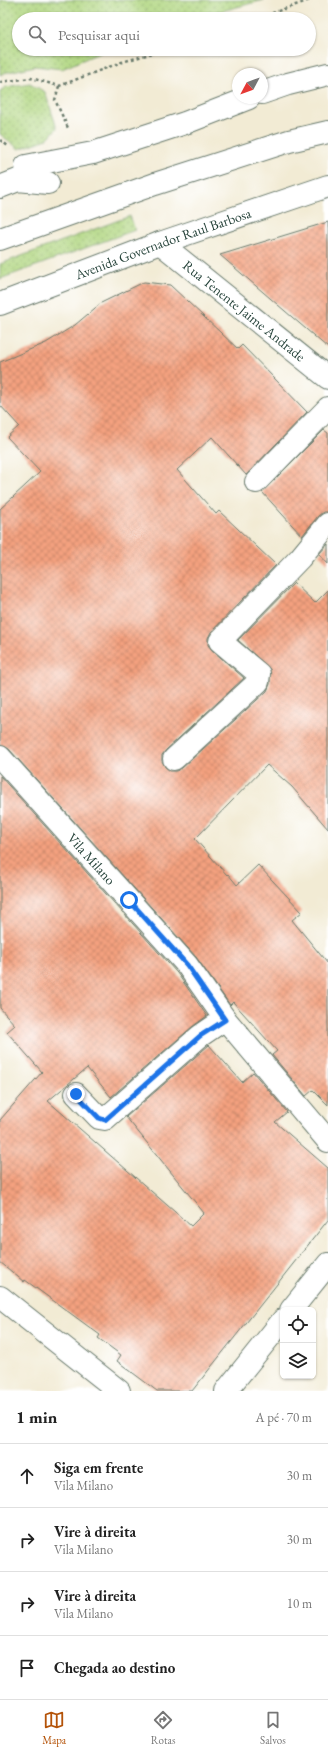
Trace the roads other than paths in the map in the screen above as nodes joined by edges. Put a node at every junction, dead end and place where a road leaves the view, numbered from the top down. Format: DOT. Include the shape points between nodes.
graph roads {
  1 [pos="328,74"];
  2 [pos="268,91"];
  3 [pos="234,104"];
  4 [pos="328,132"];
  5 [pos="26,166"];
  6 [pos="48,183"];
  7 [pos="328,186"];
  8 [pos="0,187"];
  9 [pos="0,239"];
  10 [pos="160,243"];
  11 [pos="0,304"];
  12 [pos="328,378"];
  13 [pos="328,408"];
  14 [pos="256,482"];
  15 [pos="328,524"];
  16 [pos="0,757"];
  17 [pos="174,759"];
  18 [pos="225,1020"];
  19 [pos="76,1094"];
  20 [pos="328,1141"];
  21 [pos="328,1264"];
  22 [pos="0,1297"];
  23 [pos="293,1307"];
  24 [pos="280,1324"];
  25 [pos="119,1391"];
  26 [pos="226,1391"];
  1 -- 2 [label="main road"];
  3 -- 5 [label="main road" via="93,153"];
  4 -- 9 [label="main road" via="289,141 155,184"];
  6 -- 8 [label="main road" via="18,180"];
  7 -- 10 [label="main road, Avenida Governador Raul Barbosa"];
  10 -- 11 [label="main road, Avenida Governador Raul Barbosa"];
  10 -- 12 [label="main road, Rua Tenente Jaime Andrade"];
  13 -- 14 [label="main road"];
  15 -- 17 [label="main road" via="300,558 220,640 259,674 258,682"];
  16 -- 18 [label="main road, Vila Milano" via="187,965"];
  18 -- 19 [label="main road" via="200,1036 105,1120 99,1118"];
  18 -- 20 [label="main road, Vila Milano"];
  21 -- 23 [label="main road"];
  22 -- 25 [label="main road"];
  24 -- 26 [label="main road"];
}
